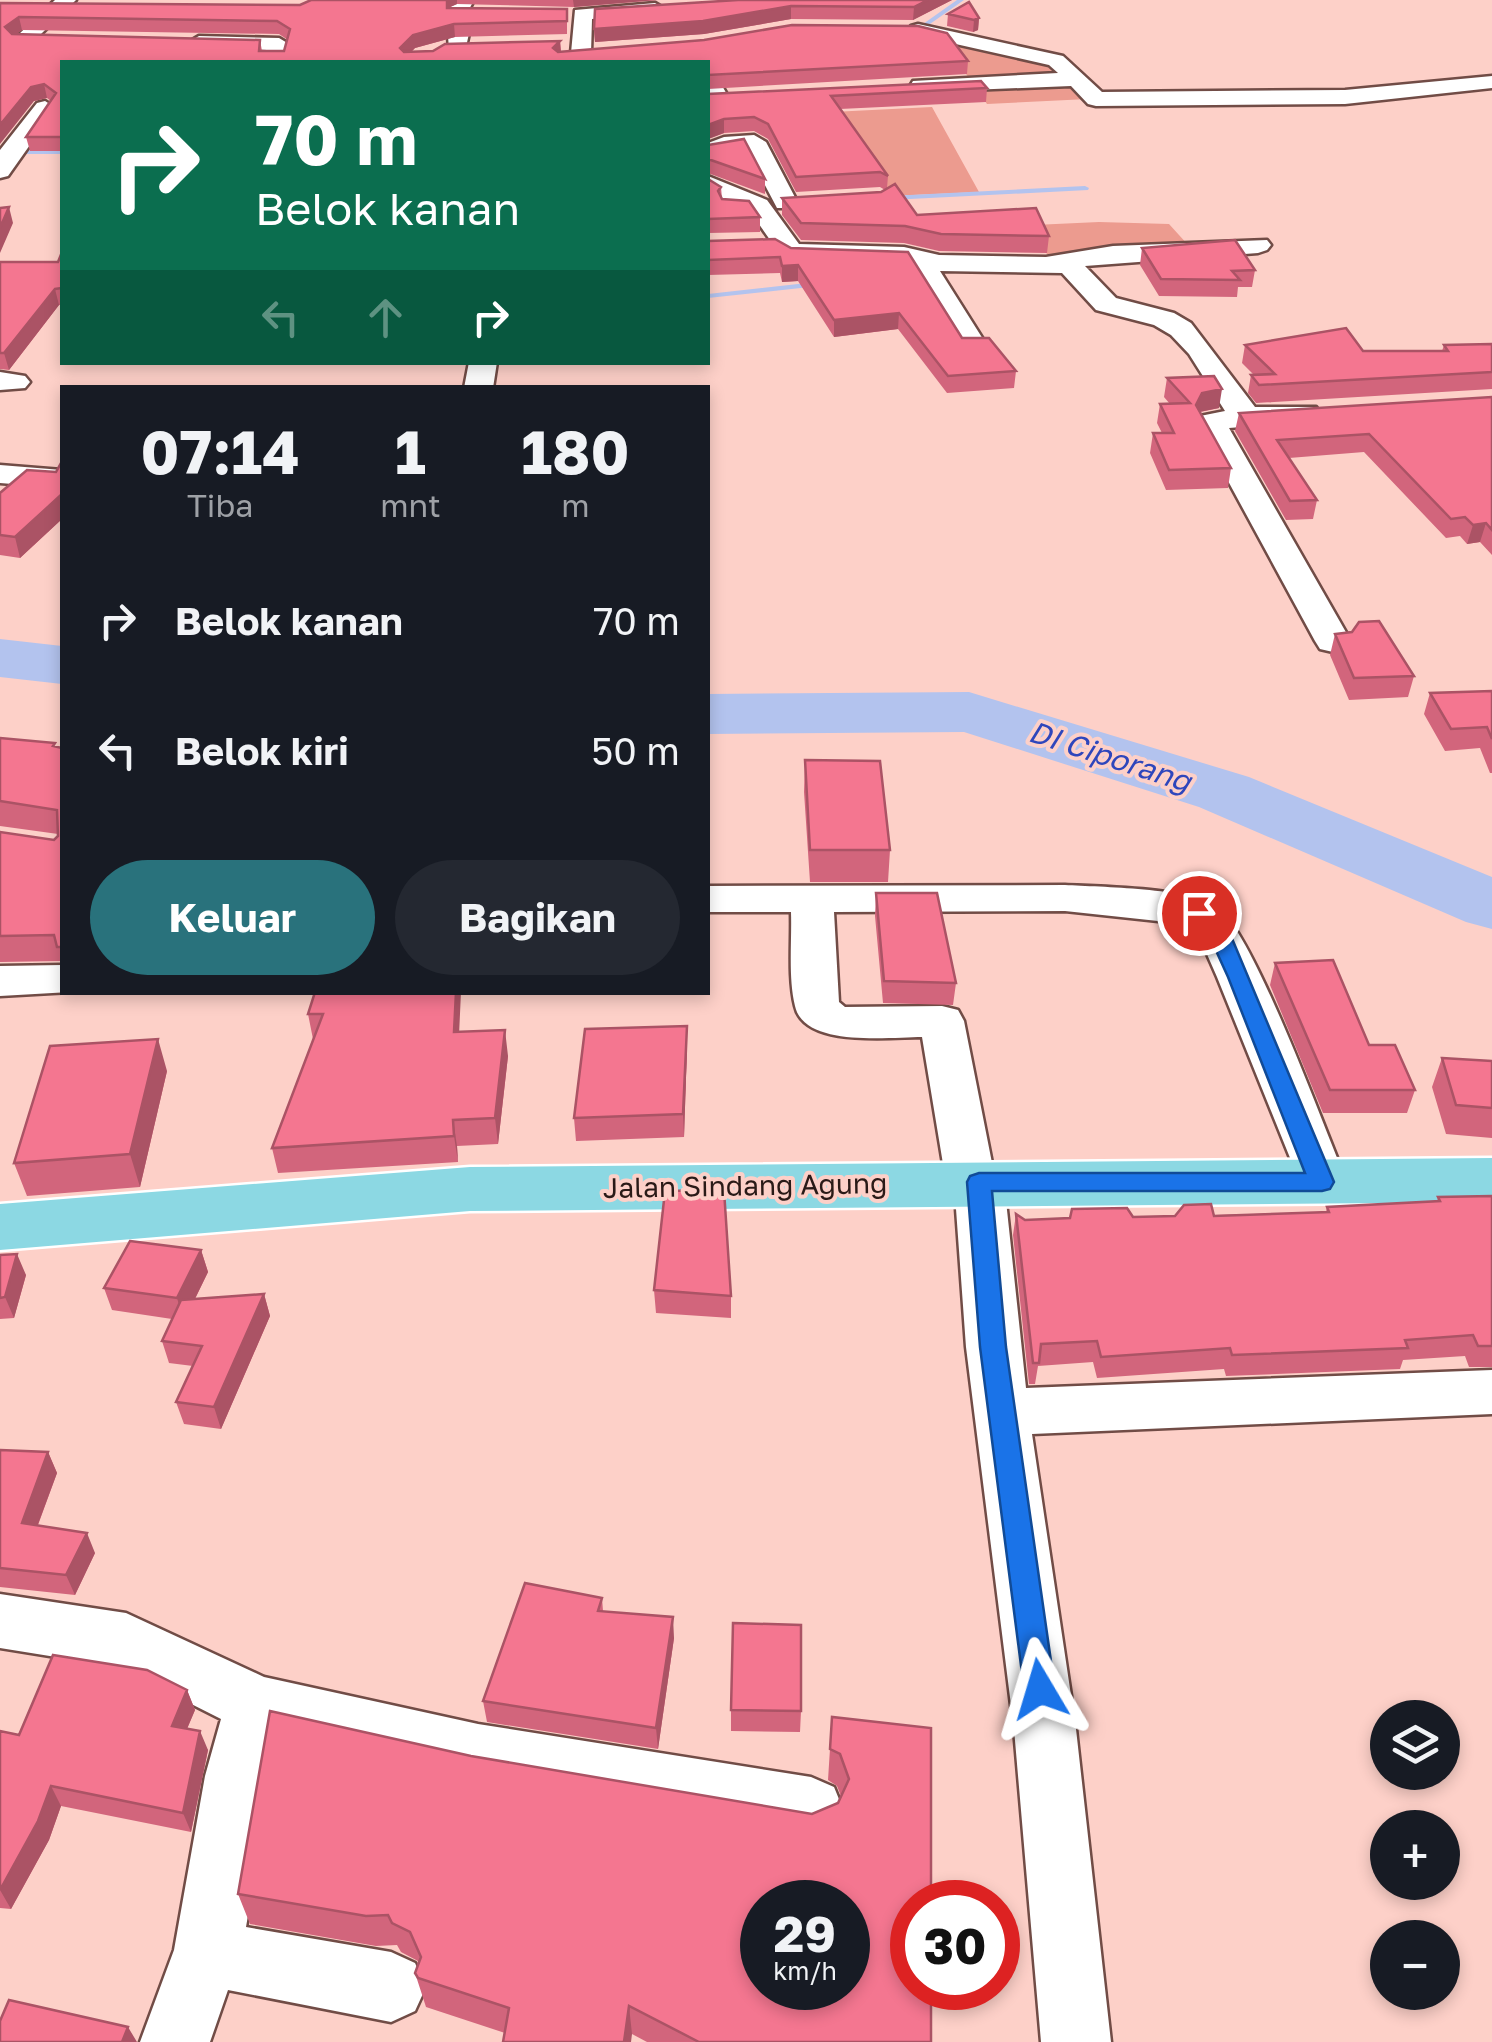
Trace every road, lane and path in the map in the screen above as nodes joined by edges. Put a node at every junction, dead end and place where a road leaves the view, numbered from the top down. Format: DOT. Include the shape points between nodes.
graph roads {
  1 [pos="68,4"];
  2 [pos="35,6"];
  3 [pos="676,8"];
  4 [pos="466,10"];
  5 [pos="947,18"];
  6 [pos="22,40"];
  7 [pos="58,40"];
  8 [pos="169,42"];
  9 [pos="283,48"];
  10 [pos="578,51"];
  11 [pos="434,54"];
  12 [pos="0,64"];
  13 [pos="1076,79"];
  14 [pos="1492,82"];
  15 [pos="904,87"];
  16 [pos="711,92"];
  17 [pos="745,96"];
  18 [pos="54,108"];
  19 [pos="15,110"];
  20 [pos="710,150"];
  21 [pos="0,171"];
  22 [pos="710,184"];
  23 [pos="758,205"];
  24 [pos="710,208"];
  25 [pos="1258,245"];
  26 [pos="918,258"];
  27 [pos="1053,262"];
  28 [pos="974,347"];
  29 [pos="1339,410"];
  30 [pos="1247,416"];
  31 [pos="0,474"];
  32 [pos="60,479"];
  33 [pos="1333,640"];
  34 [pos="710,899"];
  35 [pos="812,899"];
  36 [pos="60,980"];
  37 [pos="0,982"];
  38 [pos="1492,1180"];
  39 [pos="975,1182"];
  40 [pos="1322,1182"];
  41 [pos="0,1227"];
  42 [pos="1492,1392"];
  43 [pos="1003,1412"];
  44 [pos="0,1620"];
  45 [pos="256,1705"];
  46 [pos="811,1810"];
  47 [pos="208,1950"];
  48 [pos="391,1987"];
  49 [pos="175,2042"];
  50 [pos="1076,2042"];
  1 -- 2 [label="street"];
  1 -- 6 [label="street"];
  3 -- 10 [label="street" via="573,14"];
  4 -- 11 [label="street" via="449,28 460,29 465,47 437,48"];
  5 -- 13 [label="street" via="910,30 1056,60"];
  6 -- 7 [label="street"];
  6 -- 12 [label="street"];
  8 -- 9 [label="street"];
  13 -- 14 [label="street" via="1096,100 1329,97"];
  13 -- 15 [label="street"];
  16 -- 17 [label="street"];
  18 -- 19 [label="street"];
  18 -- 21 [label="street" via="10,147"];
  20 -- 23 [label="street" via="754,142 796,203"];
  22 -- 23 [label="street"];
  23 -- 24 [label="street"];
  23 -- 26 [label="street" via="772,243 791,252"];
  25 -- 27 [label="street"];
  26 -- 27 [label="street"];
  26 -- 28 [label="street"];
  27 -- 30 [label="street" via="1074,270 1104,303 1170,320 1204,350 1226,394"];
  29 -- 30 [label="street"];
  30 -- 33 [label="street" via="1210,422"];
  31 -- 32 [label="street"];
  34 -- 35 [label="street"];
  35 -- 39 [label="street" via="818,1008 828,1018 942,1021"];
  35 -- 40 [label="street" via="1065,898 1199,913 1217,929 1239,977"];
  36 -- 37 [label="street"];
  38 -- 40 [label="main road, Jalan Sindang Agung"];
  39 -- 40 [label="main road, Jalan Sindang Agung"];
  39 -- 41 [label="main road, Jalan Sindang Agung" via="470,1189"];
  39 -- 43 [label="street"];
  42 -- 43 [label="street"];
  43 -- 50 [label="street" via="1045,1729"];
  44 -- 45 [label="street" via="126,1641"];
  45 -- 46 [label="street" via="478,1754"];
  45 -- 47 [label="street"];
  47 -- 48 [label="street"];
  47 -- 49 [label="street"];
}
